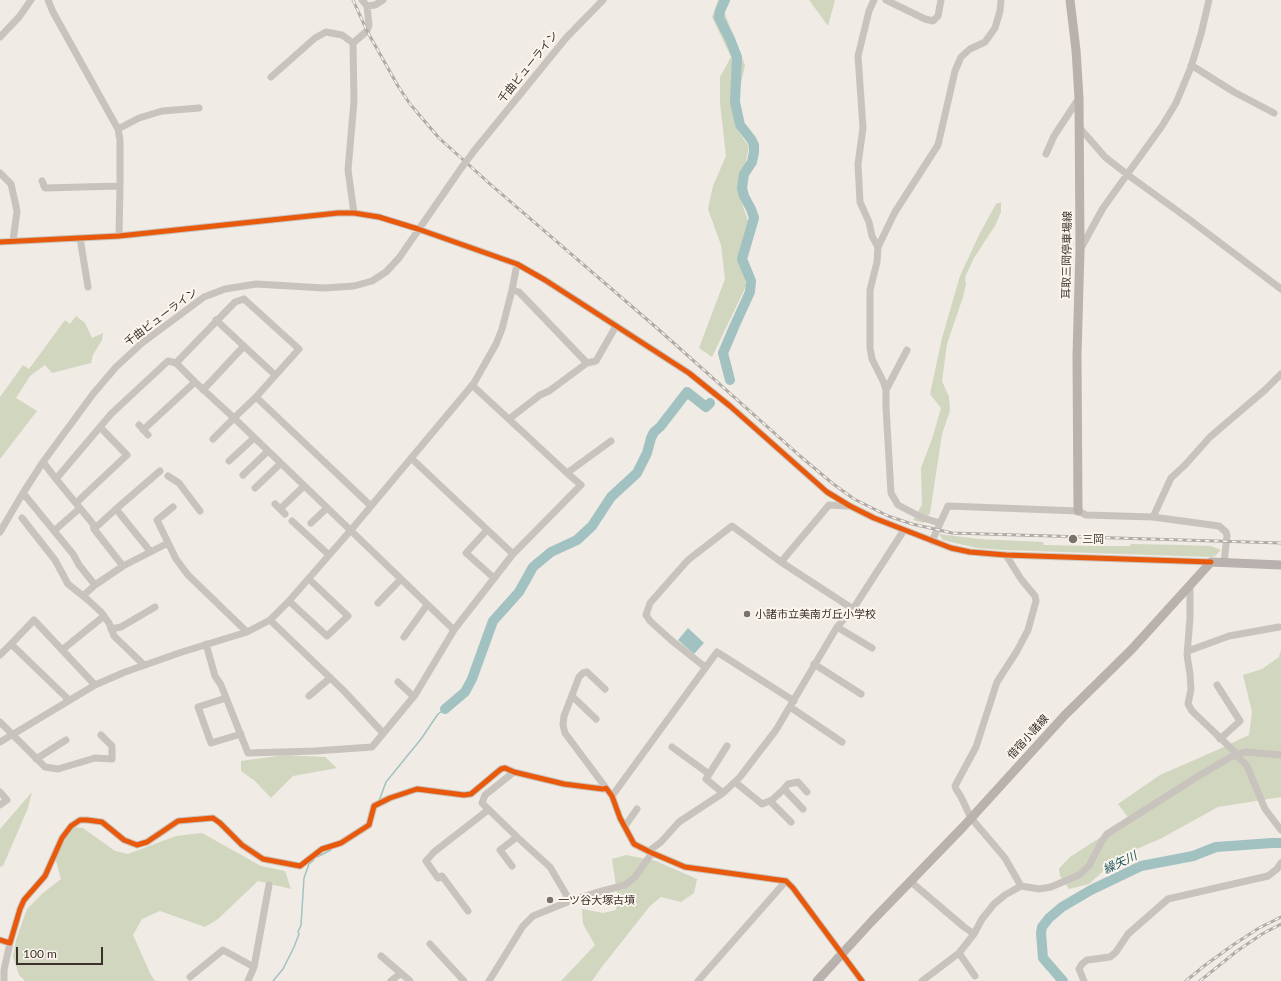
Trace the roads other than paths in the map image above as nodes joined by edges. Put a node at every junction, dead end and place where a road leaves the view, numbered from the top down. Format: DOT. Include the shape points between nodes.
graph roads {
  1 [pos="31,0"];
  2 [pos="48,0"];
  3 [pos="362,0"];
  4 [pos="383,0"];
  5 [pos="603,0"];
  6 [pos="874,0"];
  7 [pos="886,0"];
  8 [pos="941,0"];
  9 [pos="1001,0"];
  10 [pos="1209,0"];
  11 [pos="1071,1"];
  12 [pos="367,6"];
  13 [pos="0,36"];
  14 [pos="353,43"];
  15 [pos="1191,65"];
  16 [pos="271,77"];
  17 [pos="1079,98"];
  18 [pos="198,108"];
  19 [pos="1274,113"];
  20 [pos="1079,127"];
  21 [pos="118,129"];
  22 [pos="1046,154"];
  23 [pos="0,173"];
  24 [pos="1128,175"];
  25 [pos="42,181"];
  26 [pos="120,186"];
  27 [pos="354,213"];
  28 [pos="418,229"];
  29 [pos="119,236"];
  30 [pos="80,238"];
  31 [pos="0,242"];
  32 [pos="13,242"];
  33 [pos="878,247"];
  34 [pos="1080,250"];
  35 [pos="517,264"];
  36 [pos="88,287"];
  37 [pos="1281,289"];
  38 [pos="512,290"];
  39 [pos="216,320"];
  40 [pos="616,326"];
  41 [pos="244,346"];
  42 [pos="907,350"];
  43 [pos="176,363"];
  44 [pos="587,363"];
  45 [pos="1281,374"];
  46 [pos="275,375"];
  47 [pos="195,382"];
  48 [pos="472,385"];
  49 [pos="203,390"];
  50 [pos="886,390"];
  51 [pos="256,397"];
  52 [pos="234,418"];
  53 [pos="508,419"];
  54 [pos="100,427"];
  55 [pos="143,430"];
  56 [pos="254,438"];
  57 [pos="213,439"];
  58 [pos="611,441"];
  59 [pos="268,451"];
  60 [pos="411,458"];
  61 [pos="229,461"];
  62 [pos="42,462"];
  63 [pos="280,464"];
  64 [pos="160,471"];
  65 [pos="567,473"];
  66 [pos="243,474"];
  67 [pos="168,476"];
  68 [pos="56,479"];
  69 [pos="304,486"];
  70 [pos="255,488"];
  71 [pos="22,493"];
  72 [pos="78,506"];
  73 [pos="371,506"];
  74 [pos="850,506"];
  75 [pos="173,507"];
  76 [pos="327,508"];
  77 [pos="280,509"];
  78 [pos="116,510"];
  79 [pos="200,511"];
  80 [pos="1078,511"];
  81 [pos="1154,516"];
  82 [pos="22,518"];
  83 [pos="292,521"];
  84 [pos="312,523"];
  85 [pos="940,523"];
  86 [pos="94,529"];
  87 [pos="351,530"];
  88 [pos="487,530"];
  89 [pos="904,530"];
  90 [pos="54,531"];
  91 [pos="0,532"];
  92 [pos="932,541"];
  93 [pos="168,543"];
  94 [pos="150,551"];
  95 [pos="513,554"];
  96 [pos="328,555"];
  97 [pos="1006,555"];
  98 [pos="781,562"];
  99 [pos="1212,562"];
  100 [pos="1224,563"];
  101 [pos="1281,565"];
  102 [pos="123,566"];
  103 [pos="494,578"];
  104 [pos="309,579"];
  105 [pos="401,579"];
  106 [pos="95,585"];
  107 [pos="1190,587"];
  108 [pos="83,596"];
  109 [pos="289,601"];
  110 [pos="378,603"];
  111 [pos="427,605"];
  112 [pos="155,607"];
  113 [pos="853,609"];
  114 [pos="104,616"];
  115 [pos="270,620"];
  116 [pos="837,627"];
  117 [pos="1279,627"];
  118 [pos="112,629"];
  119 [pos="453,631"];
  120 [pos="247,632"];
  121 [pos="404,637"];
  122 [pos="11,644"];
  123 [pos="206,644"];
  124 [pos="872,648"];
  125 [pos="62,650"];
  126 [pos="1188,651"];
  127 [pos="0,655"];
  128 [pos="814,664"];
  129 [pos="144,665"];
  130 [pos="705,667"];
  131 [pos="330,678"];
  132 [pos="398,682"];
  133 [pos="95,685"];
  134 [pos="1217,685"];
  135 [pos="605,689"];
  136 [pos="862,694"];
  137 [pos="309,696"];
  138 [pos="413,696"];
  139 [pos="572,696"];
  140 [pos="226,698"];
  141 [pos="69,700"];
  142 [pos="792,704"];
  143 [pos="596,719"];
  144 [pos="0,722"];
  145 [pos="241,734"];
  146 [pos="383,734"];
  147 [pos="13,735"];
  148 [pos="100,735"];
  149 [pos="1220,738"];
  150 [pos="66,740"];
  151 [pos="0,742"];
  152 [pos="842,742"];
  153 [pos="727,746"];
  154 [pos="672,747"];
  155 [pos="1236,754"];
  156 [pos="1281,755"];
  157 [pos="36,759"];
  158 [pos="514,772"];
  159 [pos="709,774"];
  160 [pos="734,782"];
  161 [pos="606,788"];
  162 [pos="784,789"];
  163 [pos="0,792"];
  164 [pos="807,792"];
  165 [pos="723,793"];
  166 [pos="612,796"];
  167 [pos="770,801"];
  168 [pos="0,805"];
  169 [pos="638,809"];
  170 [pos="803,809"];
  171 [pos="488,810"];
  172 [pos="971,818"];
  173 [pos="791,822"];
  174 [pos="624,826"];
  175 [pos="1281,830"];
  176 [pos="517,837"];
  177 [pos="651,852"];
  178 [pos="1281,863"];
  179 [pos="512,866"];
  180 [pos="786,881"];
  181 [pos="910,881"];
  182 [pos="269,885"];
  183 [pos="1021,886"];
  184 [pos="570,901"];
  185 [pos="468,911"];
  186 [pos="974,934"];
  187 [pos="0,940"];
  188 [pos="10,943"];
  189 [pos="430,944"];
  190 [pos="959,953"];
  191 [pos="841,954"];
  192 [pos="381,956"];
  193 [pos="254,967"];
  194 [pos="401,973"];
  195 [pos="975,976"];
  196 [pos="190,977"];
  197 [pos="4,981"];
  198 [pos="248,981"];
  199 [pos="391,981"];
  200 [pos="410,981"];
  201 [pos="464,981"];
  202 [pos="489,981"];
  203 [pos="698,981"];
  204 [pos="817,981"];
  205 [pos="862,981"];
  206 [pos="922,981"];
  207 [pos="1084,981"];
  1 -- 13 [label="street" via="19,18"];
  2 -- 21 [label="street"];
  3 -- 12 [label="street"];
  4 -- 12 [label="street"];
  5 -- 28 [label="street, 千曲ビューライン, bridge" via="582,19 474,151"];
  6 -- 33 [label="street" via="858,56 863,128 858,164 860,202"];
  7 -- 8 [label="street" via="933,21 938,16"];
  9 -- 33 [label="street" via="995,28 985,42 970,49 961,57 955,71 938,145 894,212"];
  10 -- 15 [label="street"];
  11 -- 17 [label="main road, 耳取三岡停車場線"];
  12 -- 14 [label="street" via="367,31"];
  14 -- 16 [label="street" via="342,35 326,32 315,38"];
  14 -- 27 [label="street" via="354,101 348,170"];
  15 -- 19 [label="street"];
  15 -- 24 [label="street" via="1176,103"];
  17 -- 20 [label="main road, 耳取三岡停車場線"];
  17 -- 22 [label="street" via="1054,136"];
  18 -- 21 [label="street" via="154,113"];
  20 -- 24 [label="street" via="1104,156"];
  20 -- 34 [label="main road, 耳取三岡停車場線"];
  21 -- 26 [label="street"];
  23 -- 32 [label="street" via="11,184 17,212"];
  24 -- 34 [label="street" via="1103,208"];
  24 -- 37 [label="street"];
  25 -- 26 [label="street" via="45,188"];
  26 -- 29 [label="street"];
  27 -- 28 [label="street" via="379,217"];
  27 -- 29 [label="street"];
  28 -- 35 [label="street"];
  28 -- 62 [label="street, 千曲ビューライン" via="399,258 386,272 372,281 354,286 324,288 242,285 225,288 204,297 142,343 116,367 92,394"];
  29 -- 30 [label="street"];
  30 -- 32 [label="street"];
  30 -- 36 [label="street"];
  31 -- 32 [label="street"];
  33 -- 50 [label="street" via="870,290 870,348 872,359"];
  34 -- 80 [label="main road, 耳取三岡停車場線" via="1077,355"];
  35 -- 38 [label="street"];
  35 -- 40 [label="street"];
  38 -- 44 [label="street" via="519,292"];
  38 -- 48 [label="street" via="496,344"];
  39 -- 41 [label="street"];
  39 -- 43 [label="street"];
  39 -- 46 [label="street" via="235,302 244,299 263,315 299,350"];
  40 -- 44 [label="street" via="596,362"];
  40 -- 74 [label="street" via="689,373 827,492"];
  41 -- 46 [label="street"];
  41 -- 49 [label="street"];
  42 -- 50 [label="street"];
  43 -- 47 [label="street"];
  43 -- 54 [label="street" via="168,361"];
  44 -- 53 [label="street"];
  45 -- 81 [label="street" via="1210,437 1171,478"];
  46 -- 51 [label="street"];
  47 -- 49 [label="street"];
  47 -- 55 [label="street"];
  48 -- 53 [label="street"];
  48 -- 60 [label="street"];
  49 -- 52 [label="street"];
  50 -- 85 [label="street" via="891,493 898,505 923,518"];
  51 -- 52 [label="street"];
  51 -- 73 [label="street"];
  52 -- 56 [label="street"];
  52 -- 57 [label="street"];
  53 -- 65 [label="street"];
  54 -- 68 [label="street"];
  54 -- 72 [label="street" via="127,455"];
  56 -- 59 [label="street"];
  56 -- 61 [label="street"];
  58 -- 65 [label="street"];
  59 -- 63 [label="street"];
  59 -- 66 [label="street"];
  60 -- 73 [label="street"];
  60 -- 88 [label="street"];
  62 -- 68 [label="street"];
  62 -- 71 [label="street, 千曲ビューライン"];
  63 -- 69 [label="street"];
  63 -- 70 [label="street"];
  64 -- 78 [label="street"];
  65 -- 95 [label="street" via="582,485"];
  67 -- 79 [label="street" via="179,483"];
  68 -- 72 [label="street"];
  69 -- 76 [label="street"];
  69 -- 77 [label="street"];
  71 -- 90 [label="street"];
  71 -- 91 [label="street, 千曲ビューライン"];
  72 -- 86 [label="street" via="93,524"];
  72 -- 90 [label="street"];
  73 -- 87 [label="street"];
  74 -- 89 [label="street"];
  74 -- 98 [label="street" via="829,505"];
  75 -- 93 [label="street" via="157,520"];
  76 -- 84 [label="street"];
  76 -- 87 [label="street"];
  78 -- 86 [label="street"];
  78 -- 94 [label="street"];
  80 -- 81 [label="street" via="1086,515"];
  80 -- 85 [label="street" via="948,506"];
  81 -- 100 [label="street" via="1219,526 1224,529 1227,536"];
  82 -- 108 [label="street" via="55,560 68,584"];
  83 -- 96 [label="street"];
  85 -- 92 [label="street"];
  86 -- 102 [label="street"];
  87 -- 96 [label="street"];
  87 -- 105 [label="street"];
  88 -- 95 [label="street"];
  88 -- 103 [label="street" via="466,553"];
  89 -- 92 [label="street"];
  89 -- 113 [label="street"];
  90 -- 106 [label="street"];
  92 -- 97 [label="street" via="970,552"];
  93 -- 94 [label="street"];
  93 -- 120 [label="street" via="188,575"];
  94 -- 102 [label="street"];
  95 -- 103 [label="street"];
  96 -- 104 [label="street"];
  97 -- 99 [label="street"];
  97 -- 172 [label="street" via="1036,601 1028,630 997,682 976,747 955,786"];
  98 -- 113 [label="street"];
  98 -- 130 [label="street" via="732,526 688,560 650,603 646,615 650,621"];
  99 -- 100 [label="main road"];
  99 -- 107 [label="main road, 借宿小諸線"];
  100 -- 101 [label="main road"];
  102 -- 106 [label="street"];
  103 -- 119 [label="street"];
  104 -- 109 [label="street"];
  104 -- 109 [label="street" via="348,616 327,636"];
  105 -- 110 [label="street"];
  105 -- 111 [label="street"];
  106 -- 108 [label="street"];
  107 -- 126 [label="street"];
  107 -- 172 [label="main road, 借宿小諸線" via="1132,649 1065,714"];
  108 -- 114 [label="street"];
  109 -- 115 [label="street"];
  111 -- 119 [label="street"];
  111 -- 121 [label="street"];
  112 -- 118 [label="street" via="121,627"];
  113 -- 116 [label="street"];
  114 -- 118 [label="street"];
  114 -- 125 [label="street"];
  115 -- 120 [label="street"];
  115 -- 131 [label="street"];
  116 -- 124 [label="street"];
  116 -- 128 [label="street"];
  117 -- 126 [label="street" via="1229,636"];
  118 -- 129 [label="street" via="114,636"];
  119 -- 138 [label="street"];
  120 -- 123 [label="street"];
  122 -- 125 [label="street" via="34,620"];
  122 -- 127 [label="street"];
  122 -- 141 [label="street"];
  123 -- 129 [label="street"];
  123 -- 140 [label="street" via="215,676"];
  125 -- 133 [label="street"];
  126 -- 149 [label="street" via="1191,689 1188,704"];
  128 -- 136 [label="street"];
  128 -- 142 [label="street"];
  129 -- 133 [label="street"];
  130 -- 142 [label="street" via="716,652"];
  130 -- 166 [label="street"];
  131 -- 137 [label="street"];
  131 -- 146 [label="street"];
  132 -- 138 [label="street"];
  133 -- 141 [label="street"];
  134 -- 149 [label="street" via="1240,721"];
  135 -- 139 [label="street" via="587,672 579,677"];
  138 -- 146 [label="street"];
  139 -- 143 [label="street"];
  139 -- 161 [label="street" via="564,716 565,733"];
  140 -- 145 [label="street"];
  140 -- 145 [label="street" via="198,707 211,744"];
  141 -- 147 [label="street"];
  142 -- 152 [label="street"];
  142 -- 160 [label="street" via="776,730"];
  144 -- 147 [label="street"];
  145 -- 146 [label="street" via="248,752 372,747"];
  147 -- 151 [label="street"];
  147 -- 157 [label="street"];
  148 -- 157 [label="street" via="112,746 112,759 95,758 58,769 45,767"];
  149 -- 155 [label="street"];
  150 -- 157 [label="street"];
  153 -- 159 [label="street"];
  154 -- 159 [label="street"];
  155 -- 156 [label="street" via="1246,752"];
  155 -- 175 [label="street" via="1247,766 1265,809"];
  155 -- 183 [label="street" via="1107,834 1089,866 1080,875 1051,887 1039,889"];
  158 -- 161 [label="street" via="564,784"];
  158 -- 171 [label="street" via="485,795 482,803"];
  158 -- 188 [label="street" via="501,769 471,794 418,789 390,798 374,806 369,825 341,843 322,849 300,866 264,859 242,845 213,818 178,821 146,842 137,844 124,840 102,822 80,820 71,826 62,838 45,876 24,900"];
  159 -- 165 [label="street" via="706,779"];
  160 -- 165 [label="street"];
  160 -- 167 [label="street" via="762,804"];
  161 -- 166 [label="street"];
  162 -- 164 [label="street" via="788,784 798,782"];
  162 -- 167 [label="street"];
  162 -- 170 [label="street"];
  163 -- 168 [label="street" via="6,800"];
  165 -- 177 [label="street" via="679,822"];
  166 -- 174 [label="street"];
  167 -- 173 [label="street"];
  169 -- 174 [label="street"];
  171 -- 176 [label="street"];
  171 -- 185 [label="street" via="426,861 438,878 442,876"];
  172 -- 181 [label="main road, 借宿小諸線"];
  172 -- 183 [label="street" via="1005,858"];
  174 -- 177 [label="street" via="634,844"];
  176 -- 179 [label="street" via="500,850"];
  176 -- 184 [label="street" via="550,867"];
  177 -- 180 [label="street" via="685,867"];
  177 -- 184 [label="street" via="635,876 625,885"];
  178 -- 207 [label="street" via="1268,876 1168,898 1128,934 1110,957 1087,960 1082,964 1079,969"];
  180 -- 191 [label="street"];
  180 -- 203 [label="street"];
  181 -- 186 [label="street"];
  181 -- 191 [label="main road, 借宿小諸線"];
  182 -- 193 [label="street"];
  183 -- 186 [label="street" via="994,904"];
  184 -- 202 [label="street" via="533,916 523,926"];
  186 -- 190 [label="street"];
  187 -- 188 [label="street"];
  188 -- 197 [label="street"];
  189 -- 201 [label="street"];
  190 -- 195 [label="street"];
  190 -- 206 [label="street"];
  191 -- 204 [label="main road, 借宿小諸線"];
  191 -- 205 [label="street"];
  192 -- 194 [label="street"];
  193 -- 196 [label="street" via="223,950"];
  193 -- 198 [label="street"];
  194 -- 199 [label="street"];
  194 -- 200 [label="street"];
}
